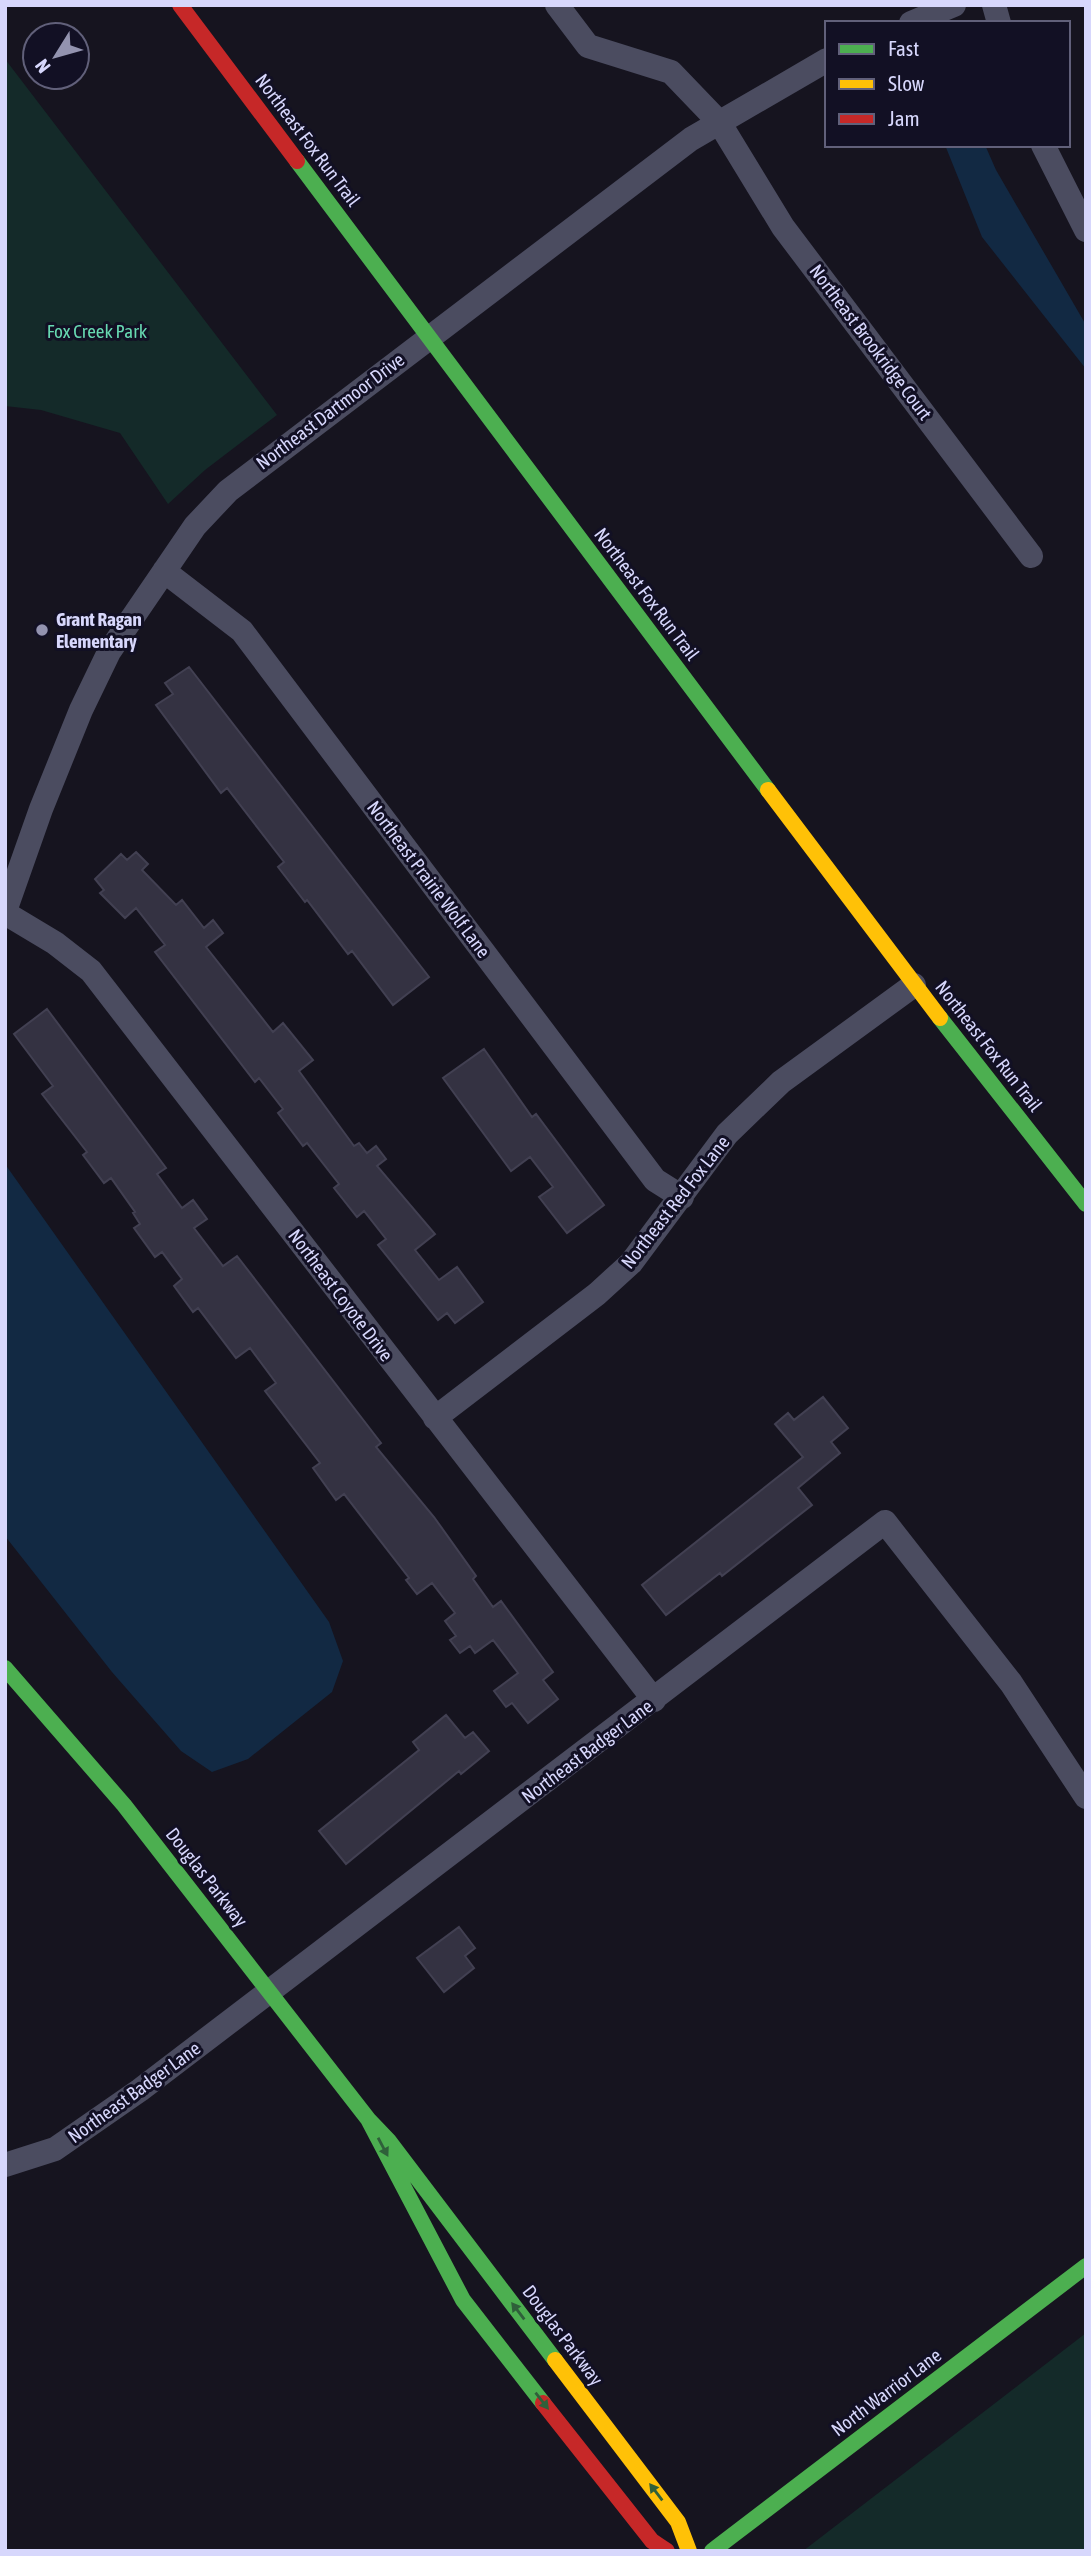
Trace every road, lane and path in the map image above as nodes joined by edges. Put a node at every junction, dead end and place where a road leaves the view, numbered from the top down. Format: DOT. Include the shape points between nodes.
graph roads {
  1 [pos="180,5"];
  2 [pos="557,5"];
  3 [pos="954,5"];
  4 [pos="916,21"];
  5 [pos="825,61"];
  6 [pos="719,122"];
  7 [pos="1044,147"];
  8 [pos="1086,230"];
  9 [pos="429,337"];
  10 [pos="1031,556"];
  11 [pos="164,571"];
  12 [pos="5,912"];
  13 [pos="914,985"];
  14 [pos="682,1197"];
  15 [pos="1086,1204"];
  16 [pos="435,1418"];
  17 [pos="5,1668"];
  18 [pos="654,1700"];
  19 [pos="1086,1797"];
  20 [pos="269,1993"];
  21 [pos="368,2119"];
  22 [pos="5,2165"];
  23 [pos="1086,2266"];
  24 [pos="667,2551"];
  25 [pos="689,2551"];
  26 [pos="712,2551"];
  1 -- 9 [label="street, Northeast Fox Run Trail"];
  2 -- 6 [label="street, Northeast Brookridge Court" via="588,46 671,72"];
  3 -- 4 [label="street"];
  5 -- 6 [label="street, Northeast Dartmoor Drive"];
  6 -- 9 [label="street, Northeast Dartmoor Drive"];
  6 -- 10 [label="street, Northeast Brookridge Court" via="783,227"];
  7 -- 8 [label="street"];
  9 -- 11 [label="street, Northeast Dartmoor Drive" via="228,491 195,526"];
  9 -- 13 [label="street, Northeast Fox Run Trail"];
  11 -- 12 [label="street, Northeast Dartmoor Drive" via="109,652 81,710"];
  11 -- 14 [label="street, Northeast Prairie Wolf Lane" via="242,631 655,1180"];
  12 -- 16 [label="street, Northeast Coyote Drive" via="91,971"];
  13 -- 14 [label="street, Northeast Red Fox Lane" via="780,1082 727,1134"];
  13 -- 15 [label="street, Northeast Fox Run Trail"];
  14 -- 16 [label="street, Northeast Red Fox Lane" via="631,1263 597,1294"];
  16 -- 18 [label="street, Northeast Coyote Drive"];
  17 -- 20 [label="street, Douglas Parkway" via="124,1805"];
  18 -- 19 [label="street, Northeast Badger Lane" via="885,1521 1011,1683"];
  18 -- 20 [label="street, Northeast Badger Lane"];
  20 -- 21 [label="street, Douglas Parkway"];
  20 -- 22 [label="street, Northeast Badger Lane" via="55,2149"];
  21 -- 24 [label="street, Douglas Parkway, one-way" via="463,2300 652,2541"];
  25 -- 21 [label="street, Douglas Parkway, one-way" via="678,2522"];
  23 -- 26 [label="street, North Warrior Lane"];
}
